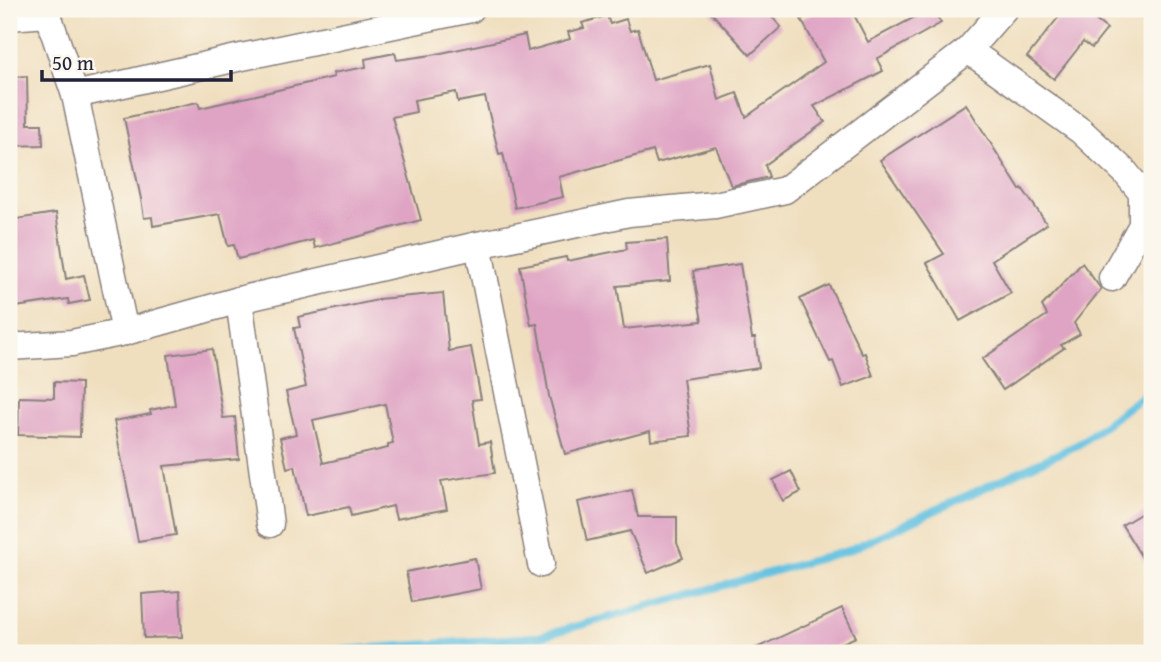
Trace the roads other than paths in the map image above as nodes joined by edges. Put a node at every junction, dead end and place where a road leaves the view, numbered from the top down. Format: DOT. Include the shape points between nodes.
graph roads {
  1 [pos="471,9"];
  2 [pos="47,12"];
  3 [pos="996,12"];
  4 [pos="9,17"];
  5 [pos="968,50"];
  6 [pos="75,95"];
  7 [pos="478,245"];
  8 [pos="1112,278"];
  9 [pos="239,300"];
  10 [pos="125,332"];
  11 [pos="9,346"];
  12 [pos="270,524"];
  13 [pos="541,564"];
  1 -- 6 [label="street"];
  2 -- 4 [label="street"];
  2 -- 6 [label="street"];
  3 -- 5 [label="street"];
  5 -- 7 [label="street" via="785,191 715,205 629,213"];
  5 -- 8 [label="street" via="1081,131 1142,193 1142,225"];
  6 -- 10 [label="street"];
  7 -- 9 [label="street"];
  7 -- 13 [label="street"];
  9 -- 10 [label="street"];
  9 -- 12 [label="street"];
  10 -- 11 [label="street" via="72,343"];
}
